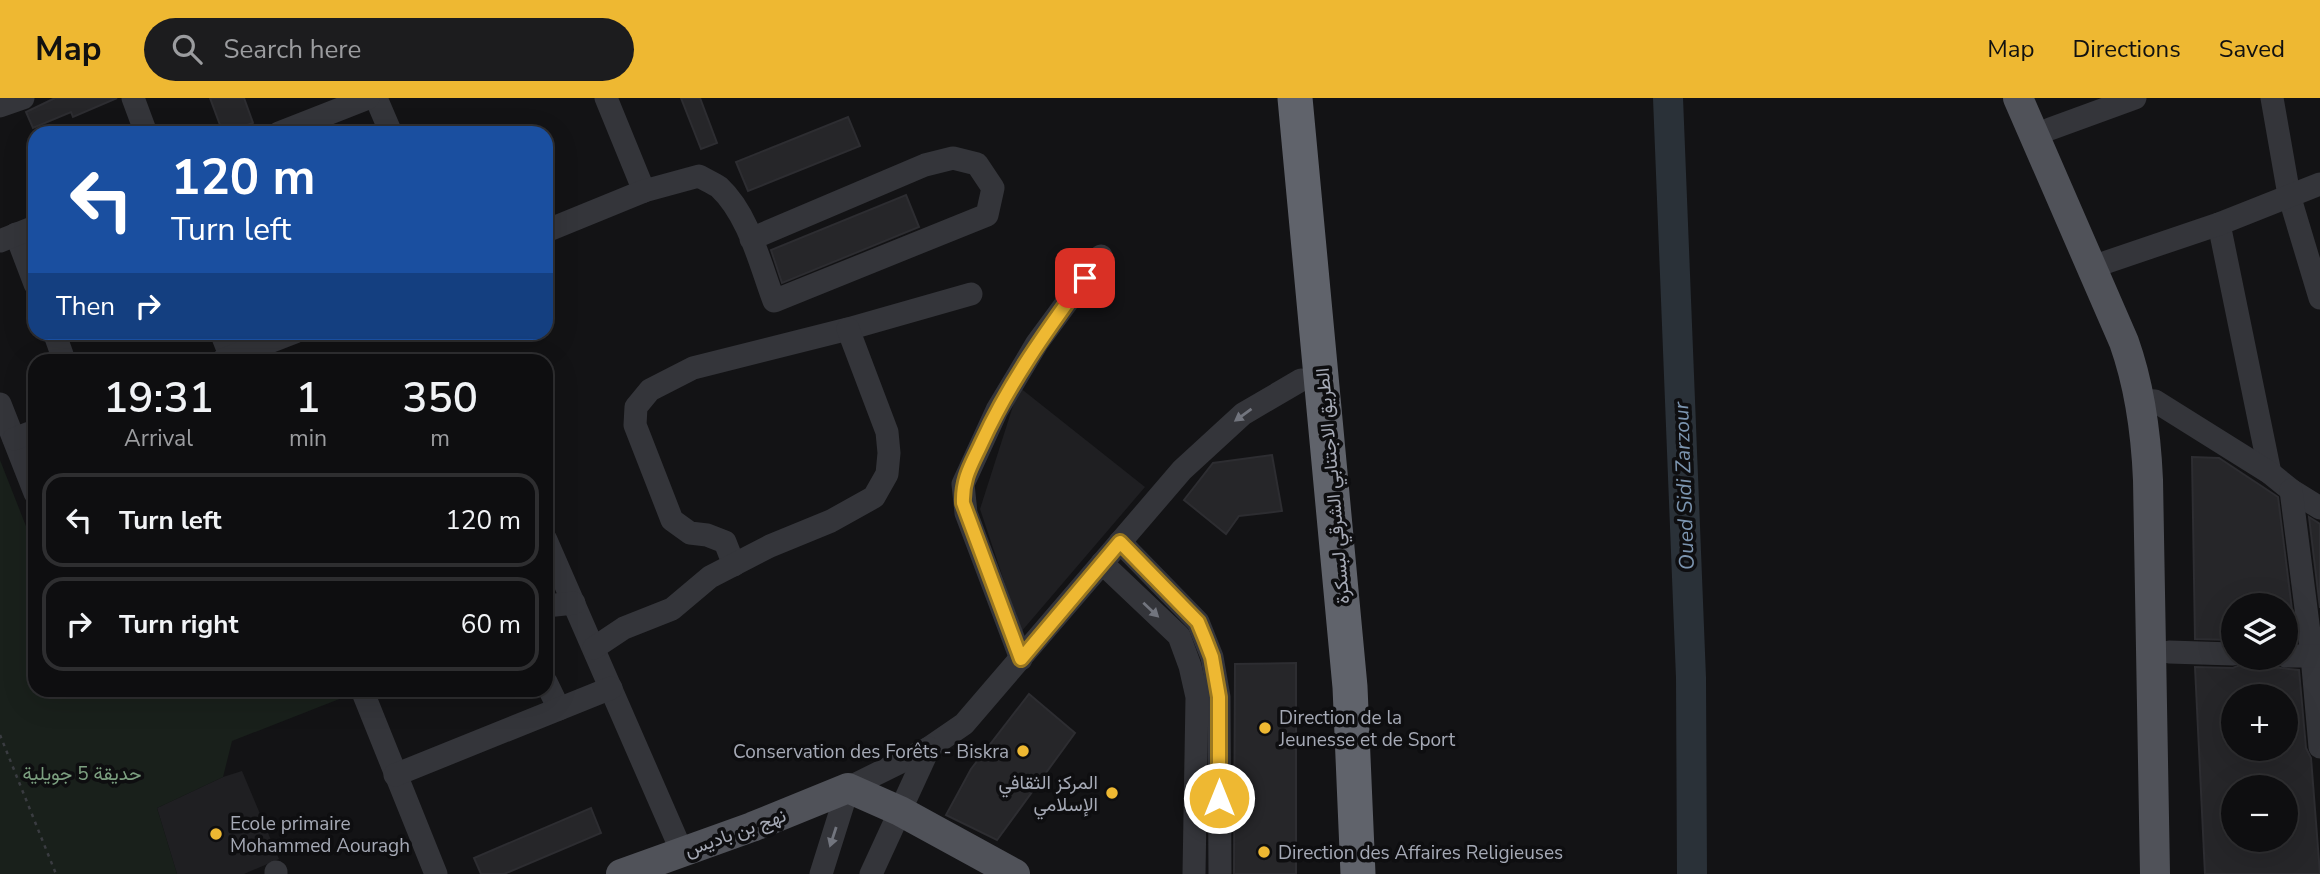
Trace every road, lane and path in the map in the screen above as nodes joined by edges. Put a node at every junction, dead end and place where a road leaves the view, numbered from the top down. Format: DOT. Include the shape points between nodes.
graph roads {
  1 [pos="23,98"];
  2 [pos="133,98"];
  3 [pos="368,98"];
  4 [pos="376,98"];
  5 [pos="606,98"];
  6 [pos="1276,98"];
  7 [pos="1295,98"];
  8 [pos="2018,98"];
  9 [pos="2037,98"];
  10 [pos="2135,98"];
  11 [pos="2272,98"];
  12 [pos="0,106"];
  13 [pos="143,126"];
  14 [pos="297,126"];
  15 [pos="388,126"];
  16 [pos="2050,129"];
  17 [pos="2320,184"];
  18 [pos="644,191"];
  19 [pos="2289,195"];
  20 [pos="2219,224"];
  21 [pos="553,228"];
  22 [pos="17,234"];
  23 [pos="751,239"];
  24 [pos="1101,256"];
  25 [pos="28,265"];
  26 [pos="2099,265"];
  27 [pos="971,294"];
  28 [pos="2320,298"];
  29 [pos="848,329"];
  30 [pos="276,340"];
  31 [pos="242,354"];
  32 [pos="1301,380"];
  33 [pos="2148,401"];
  34 [pos="0,404"];
  35 [pos="24,435"];
  36 [pos="28,456"];
  37 [pos="2270,473"];
  38 [pos="2291,490"];
  39 [pos="2320,508"];
  40 [pos="1120,542"];
  41 [pos="553,556"];
  42 [pos="1102,563"];
  43 [pos="734,565"];
  44 [pos="574,603"];
  45 [pos="553,605"];
  46 [pos="594,648"];
  47 [pos="2169,652"];
  48 [pos="2221,654"];
  49 [pos="2298,656"];
  50 [pos="2316,656"];
  51 [pos="1021,659"];
  52 [pos="611,688"];
  53 [pos="365,697"];
  54 [pos="553,697"];
  55 [pos="1208,697"];
  56 [pos="559,709"];
  57 [pos="0,735"];
  58 [pos="2320,747"];
  59 [pos="929,748"];
  60 [pos="395,775"];
  61 [pos="848,788"];
  62 [pos="900,811"];
  63 [pos="682,852"];
  64 [pos="56,874"];
  65 [pos="436,874"];
  66 [pos="621,874"];
  67 [pos="821,874"];
  68 [pos="871,874"];
  69 [pos="1015,874"];
  70 [pos="1194,874"];
  71 [pos="1220,874"];
  72 [pos="1336,874"];
  73 [pos="1357,874"];
  74 [pos="2155,874"];
  75 [pos="2173,874"];
  1 -- 12 [label="street"];
  2 -- 13 [label="street"];
  3 -- 14 [label="street"];
  4 -- 15 [label="street"];
  5 -- 18 [label="street"];
  6 -- 32 [label="highway, الطريق الاجتنابي الشرقي لبسكرة"];
  7 -- 73 [label="highway, الطريق الاجتنابي الشرقي لبسكرة" via="1350,687"];
  8 -- 26 [label="main road"];
  9 -- 16 [label="main road"];
  10 -- 16 [label="street"];
  11 -- 19 [label="street"];
  16 -- 26 [label="main road"];
  17 -- 19 [label="street"];
  18 -- 21 [label="street"];
  18 -- 23 [label="street" via="699,176 718,187 736,208"];
  19 -- 20 [label="street"];
  19 -- 28 [label="street"];
  20 -- 26 [label="street"];
  20 -- 37 [label="street"];
  22 -- 25 [label="street"];
  23 -- 23 [label="street" via="774,301 987,215 993,188 977,164 953,158 925,165"];
  24 -- 51 [label="street" via="1037,343 1003,399 962,484 966,513"];
  26 -- 33 [label="main road"];
  27 -- 29 [label="street"];
  29 -- 43 [label="street" via="887,432 887,474 874,497"];
  29 -- 43 [label="street" via="693,368 650,390 636,407 635,425 672,520 690,533 725,542"];
  30 -- 31 [label="street"];
  32 -- 40 [label="street, one-way" via="1243,414 1182,470"];
  32 -- 72 [label="highway, الطريق الاجتنابي الشرقي لبسكرة" via="1331,696"];
  33 -- 37 [label="street"];
  33 -- 47 [label="main road" via="2162,434 2166,477"];
  33 -- 74 [label="main road"];
  34 -- 35 [label="street"];
  35 -- 36 [label="street"];
  37 -- 38 [label="street"];
  38 -- 39 [label="street"];
  38 -- 50 [label="street"];
  40 -- 42 [label="street"];
  40 -- 55 [label="street" via="1198,622 1212,657"];
  41 -- 44 [label="street"];
  42 -- 51 [label="street"];
  42 -- 55 [label="street, one-way" via="1179,636"];
  43 -- 46 [label="street" via="710,577 672,609 624,628"];
  44 -- 45 [label="street"];
  44 -- 46 [label="street"];
  46 -- 52 [label="street"];
  47 -- 48 [label="street"];
  47 -- 75 [label="main road"];
  49 -- 50 [label="street"];
  50 -- 58 [label="street"];
  51 -- 59 [label="street" via="964,724"];
  52 -- 56 [label="street"];
  52 -- 63 [label="street"];
  53 -- 60 [label="street"];
  54 -- 56 [label="street"];
  55 -- 70 [label="street"];
  55 -- 71 [label="street"];
  56 -- 60 [label="street"];
  57 -- 64 [label="path"];
  59 -- 61 [label="street"];
  59 -- 62 [label="street"];
  60 -- 65 [label="street"];
  61 -- 62 [label="main road"];
  61 -- 63 [label="main road, نهج بن باديس"];
  61 -- 67 [label="street, one-way"];
  62 -- 68 [label="street"];
  62 -- 69 [label="main road"];
  63 -- 66 [label="main road, نهج بن باديس"];
}
